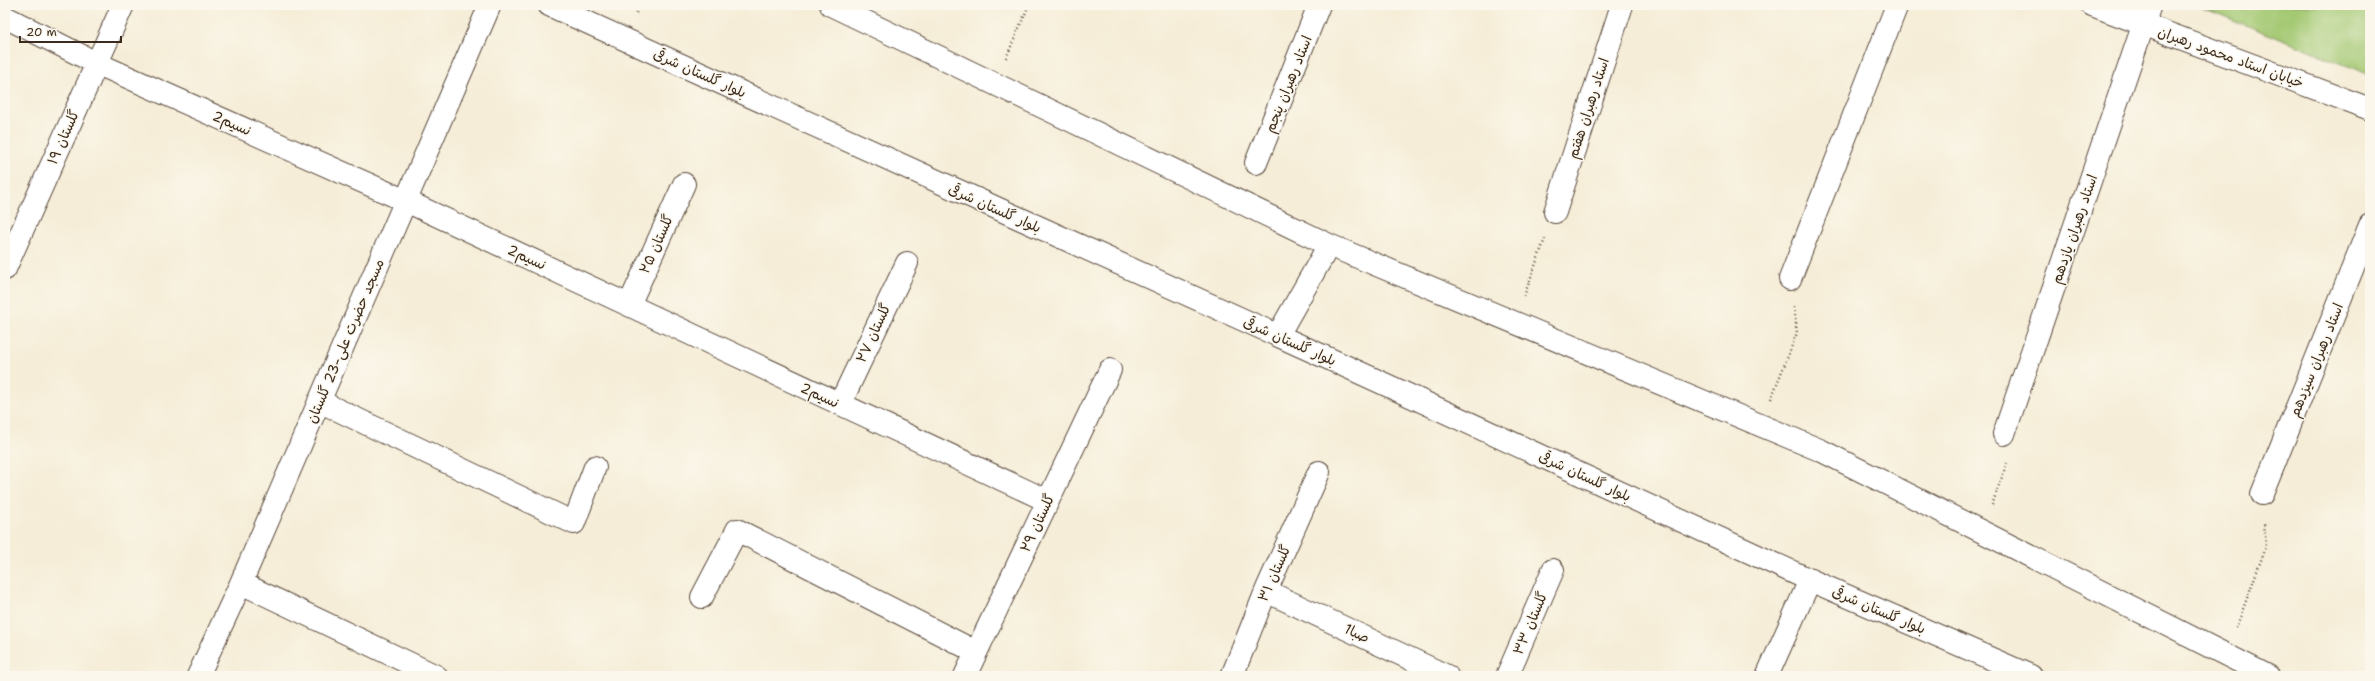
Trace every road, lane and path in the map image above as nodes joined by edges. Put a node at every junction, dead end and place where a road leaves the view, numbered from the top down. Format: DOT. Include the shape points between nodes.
graph roads {
  1 [pos="123,5"];
  2 [pos="490,5"];
  3 [pos="549,5"];
  4 [pos="831,5"];
  5 [pos="1029,5"];
  6 [pos="1319,5"];
  7 [pos="1622,5"];
  8 [pos="1897,5"];
  9 [pos="2092,5"];
  10 [pos="2146,15"];
  11 [pos="5,17"];
  12 [pos="96,63"];
  13 [pos="995,85"];
  14 [pos="2370,109"];
  15 [pos="1256,163"];
  16 [pos="684,184"];
  17 [pos="406,201"];
  18 [pos="1555,212"];
  19 [pos="2370,225"];
  20 [pos="1329,246"];
  21 [pos="907,263"];
  22 [pos="5,269"];
  23 [pos="1790,278"];
  24 [pos="629,305"];
  25 [pos="1514,323"];
  26 [pos="1278,335"];
  27 [pos="1110,370"];
  28 [pos="319,401"];
  29 [pos="840,404"];
  30 [pos="1761,426"];
  31 [pos="2004,434"];
  32 [pos="595,467"];
  33 [pos="1319,472"];
  34 [pos="2262,494"];
  35 [pos="1048,501"];
  36 [pos="1981,532"];
  37 [pos="1553,570"];
  38 [pos="1810,580"];
  39 [pos="241,583"];
  40 [pos="1266,591"];
  41 [pos="702,597"];
  42 [pos="976,652"];
  43 [pos="2226,655"];
  44 [pos="198,676"];
  45 [pos="436,676"];
  46 [pos="965,676"];
  47 [pos="1232,676"];
  48 [pos="1447,676"];
  49 [pos="1507,676"];
  50 [pos="1767,676"];
  51 [pos="2031,676"];
  52 [pos="2268,676"];
  1 -- 12 [label="street, گلستان ۱۹"];
  2 -- 17 [label="street, مسجد حضرت علی-23 گلستان"];
  3 -- 26 [label="street, بلوار گلستان شرقی"];
  4 -- 13 [label="street"];
  5 -- 13 [label="path"];
  6 -- 15 [label="street, استاد رهبران پنجم"];
  7 -- 18 [label="street, استاد رهبران هفتم"];
  8 -- 23 [label="street"];
  9 -- 10 [label="street, خیابان استاد محمود رهبران"];
  10 -- 14 [label="street, خیابان استاد محمود رهبران"];
  10 -- 31 [label="street, استاد رهبران یازدهم"];
  11 -- 12 [label="street, نسیم2"];
  12 -- 17 [label="street, نسیم2"];
  12 -- 22 [label="street, گلستان ۱۹"];
  13 -- 20 [label="street"];
  16 -- 24 [label="street, گلستان ۲۵"];
  17 -- 24 [label="street, نسیم2"];
  17 -- 28 [label="street, مسجد حضرت علی-23 گلستان"];
  18 -- 25 [label="path"];
  19 -- 34 [label="street, استاد رهبران سیزدهم"];
  20 -- 25 [label="street"];
  20 -- 26 [label="street"];
  21 -- 29 [label="street, گلستان ۲۷"];
  23 -- 30 [label="path" via="1797,333"];
  24 -- 29 [label="street, نسیم2"];
  25 -- 30 [label="street"];
  26 -- 38 [label="street, بلوار گلستان شرقی"];
  27 -- 35 [label="street, گلستان ۲۹"];
  28 -- 32 [label="street" via="574,523"];
  28 -- 39 [label="street, مسجد حضرت علی-23 گلستان"];
  29 -- 35 [label="street, نسیم2"];
  30 -- 36 [label="street" via="1822,451"];
  31 -- 36 [label="path" via="2010,456"];
  33 -- 40 [label="street, گلستان ۳۱"];
  34 -- 43 [label="path" via="2266,547"];
  35 -- 42 [label="street, گلستان ۲۹"];
  36 -- 43 [label="street"];
  37 -- 49 [label="street, گلستان ۳۳"];
  38 -- 50 [label="street"];
  38 -- 51 [label="street, بلوار گلستان شرقی"];
  39 -- 44 [label="street, مسجد حضرت علی-23 گلستان"];
  39 -- 45 [label="street"];
  40 -- 47 [label="street, گلستان ۳۱"];
  40 -- 48 [label="street, صبا1"];
  41 -- 42 [label="street" via="737,530"];
  42 -- 46 [label="street, گلستان ۲۹"];
  43 -- 52 [label="street"];
}
